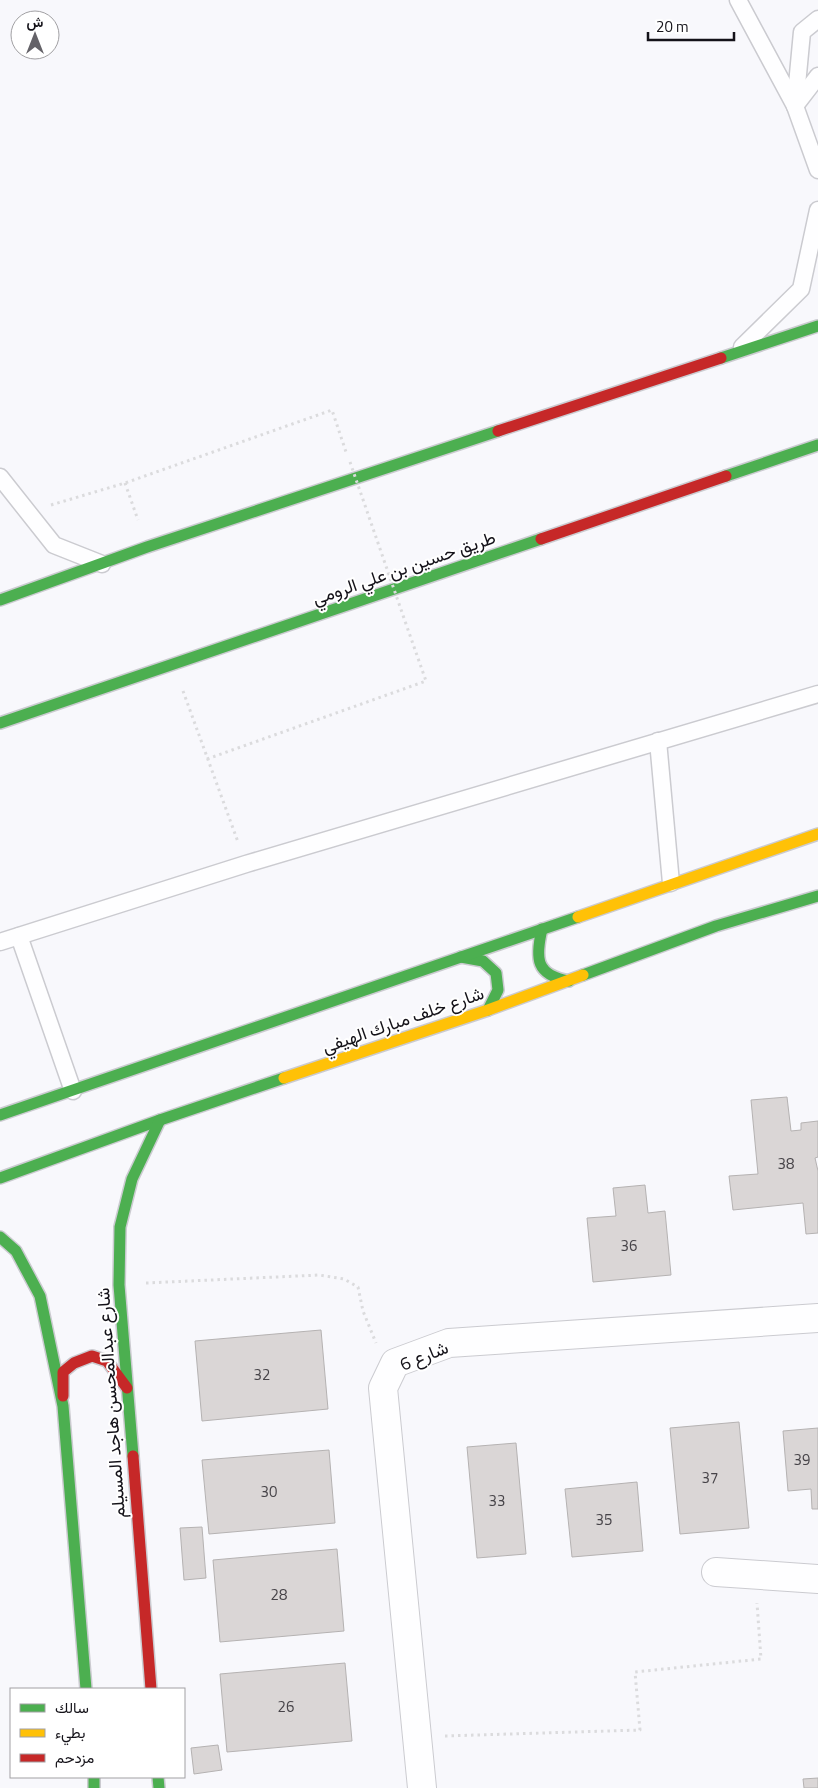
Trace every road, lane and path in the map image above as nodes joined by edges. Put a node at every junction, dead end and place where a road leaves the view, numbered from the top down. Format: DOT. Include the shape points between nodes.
graph roads {
  1 [pos="738,0"];
  2 [pos="818,19"];
  3 [pos="818,76"];
  4 [pos="795,106"];
  5 [pos="818,170"];
  6 [pos="818,210"];
  7 [pos="818,326"];
  8 [pos="738,351"];
  9 [pos="818,445"];
  10 [pos="0,478"];
  11 [pos="124,483"];
  12 [pos="26,512"];
  13 [pos="147,547"];
  14 [pos="104,564"];
  15 [pos="0,600"];
  16 [pos="173,665"];
  17 [pos="818,694"];
  18 [pos="32,712"];
  19 [pos="0,723"];
  20 [pos="0,727"];
  21 [pos="658,741"];
  22 [pos="207,758"];
  23 [pos="818,834"];
  24 [pos="246,864"];
  25 [pos="671,883"];
  26 [pos="818,896"];
  27 [pos="542,929"];
  28 [pos="19,936"];
  29 [pos="0,942"];
  30 [pos="461,957"];
  31 [pos="569,981"];
  32 [pos="488,1010"];
  33 [pos="73,1092"];
  34 [pos="0,1116"];
  35 [pos="160,1120"];
  36 [pos="0,1178"];
  37 [pos="0,1238"];
  38 [pos="119,1284"];
  39 [pos="818,1318"];
  40 [pos="395,1364"];
  41 [pos="127,1388"];
  42 [pos="63,1406"];
  43 [pos="716,1572"];
  44 [pos="754,1574"];
  45 [pos="818,1578"];
  46 [pos="86,1688"];
  47 [pos="151,1688"];
  48 [pos="417,1737"];
  49 [pos="422,1788"];
  1 -- 4 [label="lane"];
  2 -- 4 [label="lane" via="802,32"];
  3 -- 4 [label="lane"];
  4 -- 5 [label="lane"];
  6 -- 8 [label="lane" via="801,289"];
  7 -- 8 [label="main road"];
  8 -- 13 [label="main road"];
  9 -- 16 [label="main road, طريق حسين بن علي الرومي"];
  10 -- 12 [label="lane"];
  11 -- 12 [label="path"];
  11 -- 13 [label="path"];
  11 -- 22 [label="path, bridge" via="332,410 426,682"];
  12 -- 14 [label="lane" via="54,545"];
  13 -- 14 [label="main road"];
  14 -- 15 [label="main road"];
  16 -- 18 [label="main road, طريق حسين بن علي الرومي"];
  16 -- 22 [label="path"];
  17 -- 21 [label="lane"];
  18 -- 19 [label="main road, طريق حسين بن علي الرومي"];
  18 -- 20 [label="main road"];
  21 -- 24 [label="lane"];
  21 -- 25 [label="lane"];
  22 -- 24 [label="path"];
  23 -- 25 [label="main road"];
  24 -- 28 [label="lane"];
  25 -- 27 [label="main road"];
  26 -- 31 [label="main road, شارع خلف مبارك الهيفي" via="716,926"];
  27 -- 30 [label="main road"];
  27 -- 31 [label="main road" via="537,958 543,971 555,979"];
  28 -- 29 [label="lane"];
  28 -- 33 [label="lane"];
  30 -- 32 [label="main road" via="475,956 488,962 496,972 499,986 496,999"];
  30 -- 33 [label="main road"];
  31 -- 32 [label="main road, شارع خلف مبارك الهيفي"];
  32 -- 35 [label="main road, شارع خلف مبارك الهيفي"];
  33 -- 34 [label="main road"];
  35 -- 36 [label="main road, شارع خلف مبارك الهيفي"];
  35 -- 38 [label="main road, شارع عبدالمحسن هاجد المسيلم" via="132,1179 120,1227"];
  37 -- 42 [label="main road" via="16,1251 40,1296"];
  38 -- 40 [label="path" via="319,1276 344,1279 358,1287 362,1311 376,1343"];
  38 -- 41 [label="main road, شارع عبدالمحسن هاجد المسيلم"];
  39 -- 40 [label="street, شارع 6" via="449,1344"];
  40 -- 48 [label="street, شارع 6" via="383,1388"];
  41 -- 42 [label="main road" via="114,1365 105,1358 89,1356 77,1360 63,1372"];
  41 -- 47 [label="main road, شارع عبدالمحسن هاجد المسيلم"];
  42 -- 46 [label="main road"];
  43 -- 44 [label="street"];
  44 -- 45 [label="street"];
  44 -- 48 [label="path" via="761,1659 635,1672 640,1730"];
  48 -- 49 [label="street, شارع 6"];
}
